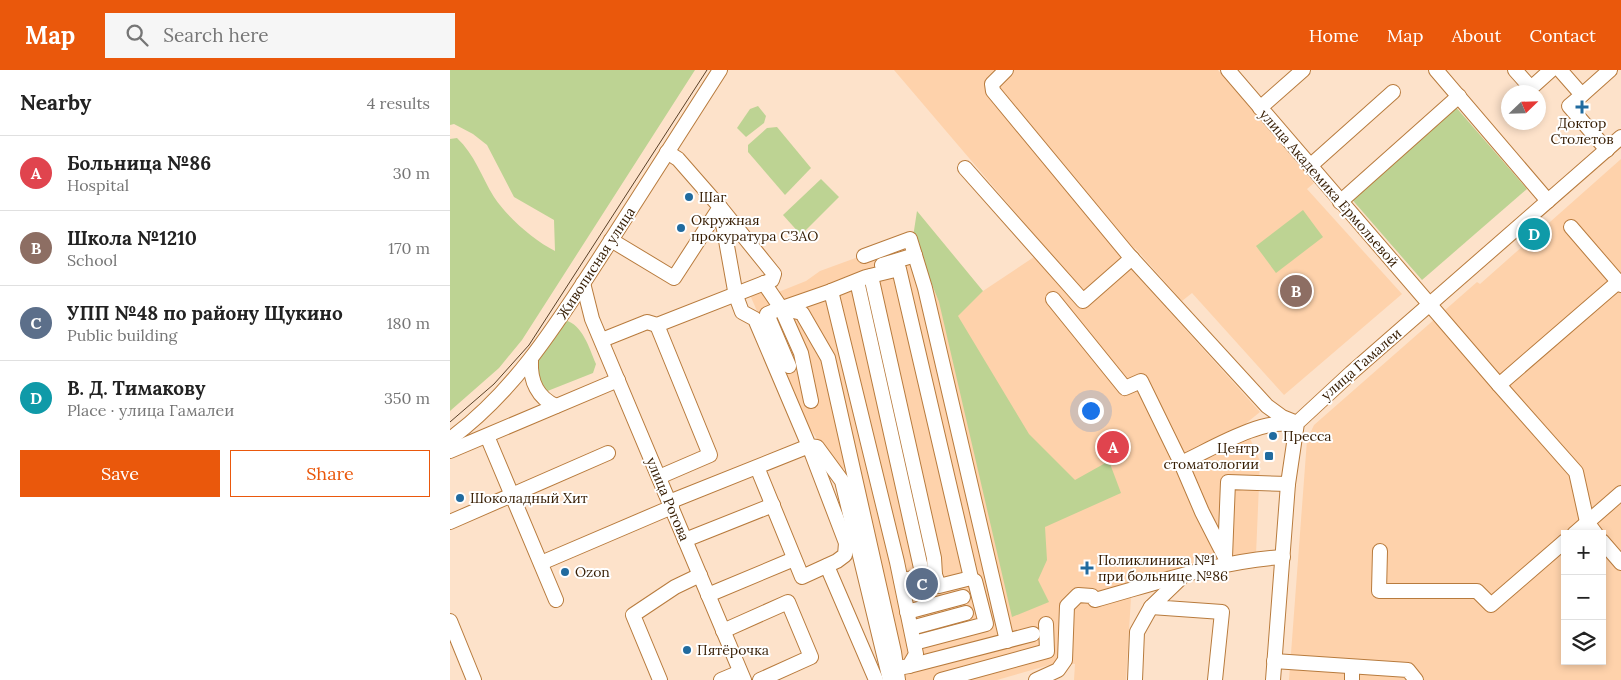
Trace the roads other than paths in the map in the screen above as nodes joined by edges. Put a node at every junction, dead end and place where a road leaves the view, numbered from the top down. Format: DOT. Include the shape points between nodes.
graph roads {
  1 [pos="720,70"];
  2 [pos="1006,70"];
  3 [pos="1303,70"];
  4 [pos="1515,70"];
  5 [pos="1551,70"];
  6 [pos="1560,70"];
  7 [pos="1610,70"];
  8 [pos="1237,73"];
  9 [pos="1443,73"];
  10 [pos="1393,92"];
  11 [pos="1582,95"];
  12 [pos="1459,96"];
  13 [pos="1260,108"];
  14 [pos="1621,137"];
  15 [pos="1606,150"];
  16 [pos="667,152"];
  17 [pos="1310,166"];
  18 [pos="965,168"];
  19 [pos="1548,201"];
  20 [pos="1340,202"];
  21 [pos="720,207"];
  22 [pos="1571,227"];
  23 [pos="611,240"];
  24 [pos="915,255"];
  25 [pos="864,256"];
  26 [pos="1132,258"];
  27 [pos="863,276"];
  28 [pos="583,283"];
  29 [pos="764,283"];
  30 [pos="1620,284"];
  31 [pos="832,290"];
  32 [pos="736,296"];
  33 [pos="1053,299"];
  34 [pos="1429,305"];
  35 [pos="781,308"];
  36 [pos="564,313"];
  37 [pos="592,319"];
  38 [pos="657,325"];
  39 [pos="602,340"];
  40 [pos="531,361"];
  41 [pos="789,366"];
  42 [pos="618,380"];
  43 [pos="1498,385"];
  44 [pos="811,401"];
  45 [pos="556,406"];
  46 [pos="1296,425"];
  47 [pos="487,436"];
  48 [pos="450,439"];
  49 [pos="809,446"];
  50 [pos="450,451"];
  51 [pos="608,453"];
  52 [pos="1180,463"];
  53 [pos="757,467"];
  54 [pos="659,477"];
  55 [pos="1288,484"];
  56 [pos="1621,493"];
  57 [pos="512,495"];
  58 [pos="670,504"];
  59 [pos="772,505"];
  60 [pos="450,522"];
  61 [pos="1587,522"];
  62 [pos="1578,530"];
  63 [pos="1593,530"];
  64 [pos="685,540"];
  65 [pos="1561,544"];
  66 [pos="1606,546"];
  67 [pos="1380,551"];
  68 [pos="1283,557"];
  69 [pos="794,559"];
  70 [pos="541,563"];
  71 [pos="1621,563"];
  72 [pos="827,566"];
  73 [pos="1185,574"];
  74 [pos="700,575"];
  75 [pos="929,576"];
  76 [pos="901,580"];
  77 [pos="975,581"];
  78 [pos="708,595"];
  79 [pos="963,597"];
  80 [pos="556,600"];
  81 [pos="1151,607"];
  82 [pos="907,612"];
  83 [pos="966,613"];
  84 [pos="450,621"];
  85 [pos="1046,624"];
  86 [pos="911,628"];
  87 [pos="723,631"];
  88 [pos="1033,634"];
  89 [pos="1007,640"];
  90 [pos="914,643"];
  91 [pos="1274,661"];
  92 [pos="1352,673"];
  93 [pos="898,674"];
  94 [pos="742,676"];
  95 [pos="474,680"];
  96 [pos="660,680"];
  97 [pos="721,680"];
  98 [pos="760,680"];
  99 [pos="876,680"];
  100 [pos="941,680"];
  101 [pos="1036,680"];
  102 [pos="1135,680"];
  103 [pos="1215,680"];
  104 [pos="1273,680"];
  105 [pos="1416,680"];
  1 -- 16 [label="street, Живописная улица"];
  2 -- 26 [label="street" via="992,84 993,91"];
  3 -- 13 [label="street"];
  4 -- 5 [label="street" via="1531,88"];
  6 -- 11 [label="street"];
  7 -- 11 [label="street"];
  8 -- 13 [label="street, улица Академика Ермольевой"];
  9 -- 12 [label="street"];
  10 -- 17 [label="street"];
  11 -- 15 [label="street" via="1569,106"];
  12 -- 19 [label="street"];
  12 -- 20 [label="street"];
  13 -- 17 [label="street, улица Академика Ермольевой"];
  14 -- 15 [label="street, улица Гамалеи"];
  15 -- 19 [label="street, улица Гамалеи"];
  16 -- 21 [label="street" via="678,159"];
  16 -- 23 [label="street, Живописная улица"];
  17 -- 20 [label="street, улица Академика Ермольевой"];
  18 -- 26 [label="street" via="1084,300"];
  19 -- 34 [label="street, улица Гамалеи"];
  20 -- 34 [label="street, улица Академика Ермольевой"];
  21 -- 23 [label="street" via="674,278"];
  21 -- 29 [label="street" via="774,274 772,280"];
  21 -- 32 [label="street"];
  22 -- 30 [label="street"];
  23 -- 28 [label="street, Живописная улица"];
  24 -- 25 [label="street" via="910,239"];
  24 -- 27 [label="street"];
  24 -- 89 [label="street"];
  26 -- 46 [label="street" via="1267,406"];
  27 -- 31 [label="street"];
  27 -- 75 [label="street"];
  27 -- 75 [label="street" via="899,269 970,578 939,586"];
  28 -- 36 [label="street, Живописная улица"];
  28 -- 37 [label="street, улица Рогова"];
  29 -- 32 [label="street"];
  29 -- 35 [label="street"];
  30 -- 43 [label="street"];
  31 -- 35 [label="street"];
  31 -- 76 [label="street"];
  32 -- 38 [label="street"];
  32 -- 49 [label="street" via="742,312 754,319"];
  33 -- 52 [label="street" via="1125,388 1141,381"];
  34 -- 43 [label="street, улица Академика Ермольевой"];
  34 -- 46 [label="street, улица Гамалеи" via="1311,408"];
  35 -- 41 [label="street" via="767,314"];
  35 -- 44 [label="street" via="801,353"];
  35 -- 93 [label="street" via="802,313 828,358"];
  36 -- 37 [label="street" via="579,312"];
  36 -- 40 [label="street, Живописная улица"];
  37 -- 39 [label="street, улица Рогова"];
  38 -- 39 [label="street" via="647,322"];
  38 -- 54 [label="street" via="710,455"];
  39 -- 42 [label="street, улица Рогова"];
  40 -- 45 [label="street" via="539,394"];
  40 -- 48 [label="street, Живописная улица" via="484,411"];
  42 -- 45 [label="street"];
  42 -- 54 [label="street, улица Рогова"];
  43 -- 61 [label="street, улица Академика Ермольевой" via="1576,472"];
  45 -- 47 [label="street"];
  46 -- 52 [label="street" via="1281,422 1248,432"];
  46 -- 55 [label="street"];
  47 -- 50 [label="street"];
  47 -- 57 [label="street"];
  49 -- 53 [label="street"];
  49 -- 72 [label="street" via="846,543 845,555"];
  49 -- 93 [label="street" via="817,448 842,481"];
  51 -- 57 [label="street"];
  52 -- 55 [label="street" via="1225,557 1228,482"];
  53 -- 58 [label="street"];
  53 -- 59 [label="street"];
  54 -- 58 [label="street, улица Рогова"];
  55 -- 68 [label="street"];
  56 -- 61 [label="street"];
  57 -- 60 [label="street"];
  57 -- 70 [label="street"];
  58 -- 64 [label="street, улица Рогова"];
  58 -- 70 [label="street"];
  59 -- 64 [label="street"];
  59 -- 69 [label="street"];
  61 -- 62 [label="street"];
  61 -- 63 [label="street"];
  64 -- 74 [label="street, улица Рогова"];
  65 -- 67 [label="street" via="1491,605 1477,591 1379,591"];
  66 -- 71 [label="street"];
  68 -- 73 [label="street"];
  68 -- 91 [label="street"];
  69 -- 72 [label="street" via="802,577"];
  69 -- 78 [label="street"];
  70 -- 80 [label="street"];
  72 -- 99 [label="street"];
  73 -- 81 [label="street"];
  73 -- 101 [label="street" via="1095,600 1092,596 1078,595 1067,606 1065,660 1058,670"];
  74 -- 78 [label="street, улица Рогова"];
  74 -- 96 [label="street" via="675,587 633,615"];
  75 -- 76 [label="street"];
  76 -- 82 [label="street"];
  77 -- 90 [label="street" via="986,624"];
  78 -- 87 [label="street, улица Рогова"];
  79 -- 82 [label="street"];
  81 -- 102 [label="street" via="1137,632"];
  81 -- 103 [label="street" via="1222,612"];
  82 -- 86 [label="street"];
  83 -- 86 [label="street"];
  84 -- 95 [label="street"];
  85 -- 100 [label="street" via="1047,652"];
  86 -- 90 [label="street"];
  87 -- 94 [label="street, улица Рогова"];
  87 -- 98 [label="street" via="788,602 811,657"];
  88 -- 89 [label="street"];
  89 -- 93 [label="street"];
  90 -- 93 [label="street" via="916,654"];
  91 -- 92 [label="street"];
  91 -- 104 [label="street"];
  92 -- 105 [label="street" via="1408,670"];
  94 -- 97 [label="street"];
}
